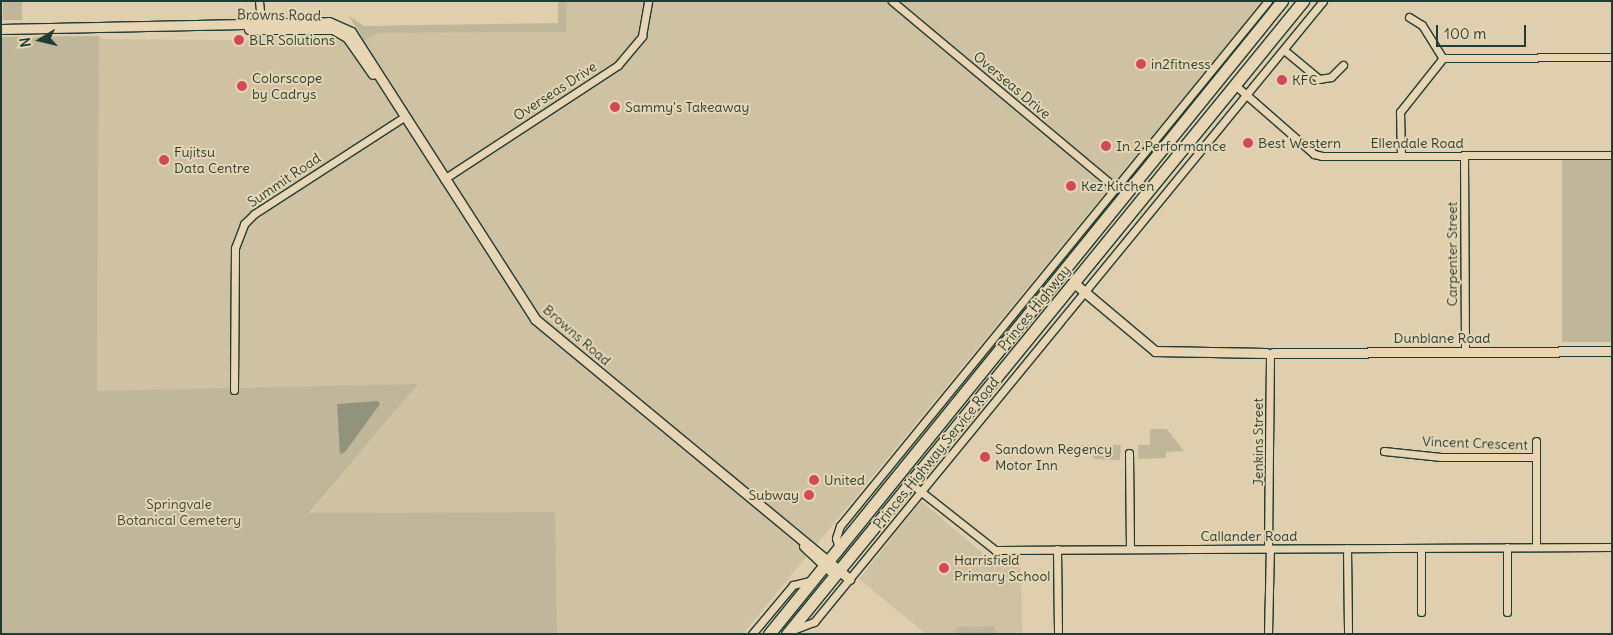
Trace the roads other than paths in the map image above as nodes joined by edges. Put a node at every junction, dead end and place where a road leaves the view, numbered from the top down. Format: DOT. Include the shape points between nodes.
graph roads {
  1 [pos="648,1"];
  2 [pos="892,1"];
  3 [pos="1268,1"];
  4 [pos="1282,1"];
  5 [pos="1303,1"];
  6 [pos="1323,1"];
  7 [pos="259,2"];
  8 [pos="1409,17"];
  9 [pos="259,26"];
  10 [pos="1,29"];
  11 [pos="1284,50"];
  12 [pos="1612,57"];
  13 [pos="1443,58"];
  14 [pos="1342,65"];
  15 [pos="1222,79"];
  16 [pos="1235,85"];
  17 [pos="1243,95"];
  18 [pos="1227,96"];
  19 [pos="404,117"];
  20 [pos="1401,155"];
  21 [pos="1612,155"];
  22 [pos="1464,156"];
  23 [pos="444,179"];
  24 [pos="1116,188"];
  25 [pos="1074,283"];
  26 [pos="1082,293"];
  27 [pos="1064,295"];
  28 [pos="1002,347"];
  29 [pos="1612,351"];
  30 [pos="1465,352"];
  31 [pos="1270,354"];
  32 [pos="234,390"];
  33 [pos="1536,442"];
  34 [pos="1384,450"];
  35 [pos="1129,453"];
  36 [pos="1535,457"];
  37 [pos="910,483"];
  38 [pos="921,492"];
  39 [pos="1507,547"];
  40 [pos="1536,547"];
  41 [pos="1612,547"];
  42 [pos="1269,548"];
  43 [pos="1347,548"];
  44 [pos="1421,548"];
  45 [pos="839,549"];
  46 [pos="1057,549"];
  47 [pos="1130,549"];
  48 [pos="828,564"];
  49 [pos="838,572"];
  50 [pos="849,579"];
  51 [pos="814,580"];
  52 [pos="1421,612"];
  53 [pos="1508,612"];
  54 [pos="789,632"];
  55 [pos="752,634"];
  56 [pos="769,634"];
  57 [pos="1058,634"];
  58 [pos="1268,634"];
  59 [pos="1348,634"];
  1 -- 23 [label="street, Overseas Drive" via="642,36 618,65"];
  2 -- 24 [label="street, Overseas Drive"];
  3 -- 24 [label="street, Princes Highway Service Road"];
  4 -- 15 [label="highway, Princes Highway"];
  5 -- 16 [label="highway, Princes Highway"];
  6 -- 11 [label="street, Princes Highway Service Road"];
  7 -- 9 [label="street"];
  8 -- 13 [label="street" via="1422,25"];
  9 -- 10 [label="street, Browns Road"];
  9 -- 19 [label="street, Browns Road" via="329,22 342,26 351,32 369,57"];
  11 -- 14 [label="street" via="1319,78 1331,77"];
  11 -- 17 [label="street, Princes Highway Service Road"];
  12 -- 13 [label="street"];
  13 -- 20 [label="street" via="1400,112"];
  15 -- 16 [label="highway"];
  15 -- 28 [label="highway, Princes Highway"];
  16 -- 17 [label="street, Ellendale Road"];
  16 -- 18 [label="highway, Princes Highway"];
  17 -- 18 [label="street"];
  17 -- 20 [label="street, Ellendale Road" via="1314,154"];
  17 -- 26 [label="street, Princes Highway Service Road"];
  18 -- 25 [label="highway, Princes Highway"];
  19 -- 23 [label="street, Browns Road"];
  19 -- 32 [label="street, Summit Road" via="254,214 244,224 235,248"];
  20 -- 22 [label="street, Ellendale Road"];
  21 -- 22 [label="street, Ellendale Road"];
  22 -- 30 [label="street, Carpenter Street"];
  23 -- 48 [label="street, Browns Road" via="535,319"];
  24 -- 45 [label="street, Princes Highway Service Road" via="840,526 836,538"];
  25 -- 26 [label="street, Dunblane Road"];
  25 -- 27 [label="highway, Princes Highway"];
  25 -- 28 [label="highway" via="1062,284 1028,326"];
  26 -- 27 [label="street"];
  26 -- 31 [label="street, Dunblane Road" via="1155,351"];
  26 -- 38 [label="street, Princes Highway Service Road"];
  27 -- 37 [label="highway, Princes Highway"];
  28 -- 45 [label="highway, Princes Highway"];
  29 -- 30 [label="street, Dunblane Road"];
  30 -- 31 [label="street, Dunblane Road"];
  31 -- 42 [label="street, Jenkins Street"];
  33 -- 36 [label="street, Vincent Crescent"];
  34 -- 36 [label="street, Vincent Crescent" via="1441,457"];
  35 -- 47 [label="street"];
  36 -- 40 [label="street, Vincent Crescent"];
  37 -- 38 [label="street, Callander Road"];
  37 -- 49 [label="highway, Princes Highway"];
  38 -- 46 [label="street, Callander Road" via="991,549"];
  38 -- 50 [label="street, Princes Highway Service Road"];
  39 -- 40 [label="street, Callander Road"];
  39 -- 44 [label="street, Callander Road"];
  39 -- 53 [label="street"];
  40 -- 41 [label="street, Callander Road"];
  42 -- 43 [label="street, Callander Road"];
  42 -- 47 [label="street, Callander Road"];
  42 -- 58 [label="street, Jenkins Street"];
  43 -- 44 [label="street, Callander Road"];
  43 -- 59 [label="street"];
  44 -- 52 [label="street"];
  45 -- 48 [label="highway, Princes Highway"];
  46 -- 47 [label="street, Callander Road"];
  46 -- 57 [label="street"];
  48 -- 49 [label="street, Browns Road"];
  48 -- 51 [label="highway, Princes Highway"];
  49 -- 50 [label="street, Browns Road"];
  49 -- 54 [label="highway, Princes Highway"];
  50 -- 54 [label="street, Princes Highway Service Road" via="814,622"];
  51 -- 55 [label="street" via="793,585"];
  51 -- 56 [label="highway, Princes Highway"];
}
